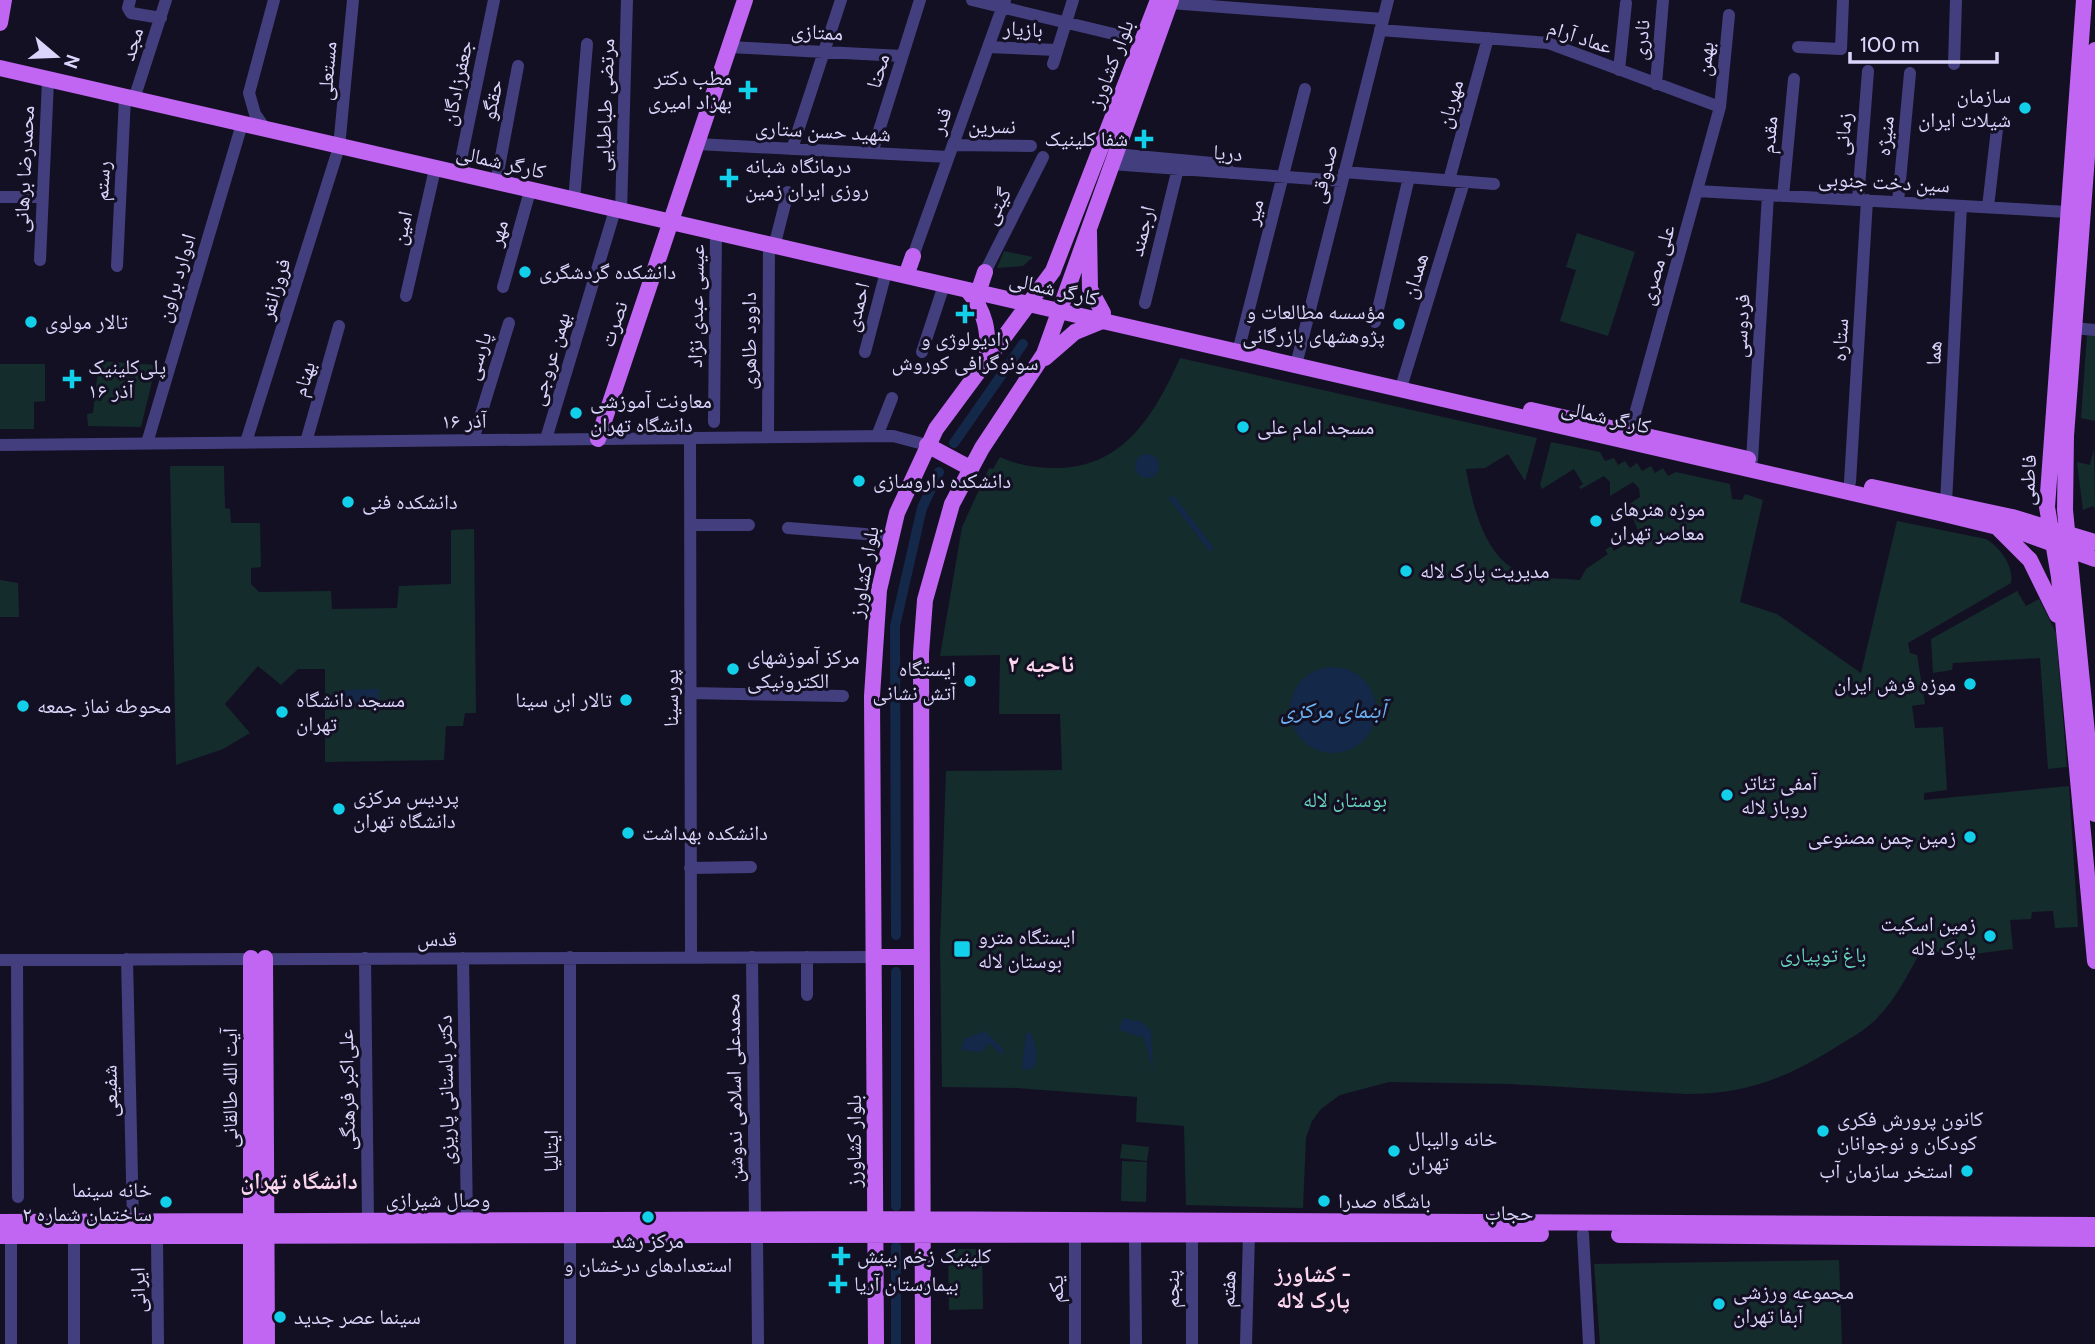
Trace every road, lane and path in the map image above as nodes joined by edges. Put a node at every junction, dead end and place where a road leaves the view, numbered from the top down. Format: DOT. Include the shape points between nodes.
graph roads {
  1 [pos="4,0"];
  2 [pos="130,0"];
  3 [pos="166,0"];
  4 [pos="274,0"];
  5 [pos="353,0"];
  6 [pos="494,0"];
  7 [pos="627,0"];
  8 [pos="745,0"];
  9 [pos="841,0"];
  10 [pos="920,0"];
  11 [pos="972,0"];
  12 [pos="1073,0"];
  13 [pos="1388,0"];
  14 [pos="1663,0"];
  15 [pos="1843,0"];
  16 [pos="1956,0"];
  17 [pos="2084,0"];
  18 [pos="1166,1"];
  19 [pos="1626,3"];
  20 [pos="1003,4"];
  21 [pos="1729,15"];
  22 [pos="161,18"];
  23 [pos="1066,22"];
  24 [pos="0,23"];
  25 [pos="1381,25"];
  26 [pos="1122,36"];
  27 [pos="1488,38"];
  28 [pos="587,44"];
  29 [pos="729,47"];
  30 [pos="988,47"];
  31 [pos="1798,47"];
  32 [pos="1057,50"];
  33 [pos="2095,50"];
  34 [pos="824,52"];
  35 [pos="902,56"];
  36 [pos="1053,64"];
  37 [pos="1954,64"];
  38 [pos="518,66"];
  39 [pos="0,68"];
  40 [pos="1619,69"];
  41 [pos="1868,71"];
  42 [pos="1910,73"];
  43 [pos="1794,79"];
  44 [pos="48,80"];
  45 [pos="1656,84"];
  46 [pos="1305,89"];
  47 [pos="130,98"];
  48 [pos="1720,107"];
  49 [pos="243,124"];
  50 [pos="1997,129"];
  51 [pos="266,130"];
  52 [pos="697,144"];
  53 [pos="1031,146"];
  54 [pos="339,147"];
  55 [pos="792,149"];
  56 [pos="950,151"];
  57 [pos="872,153"];
  58 [pos="1043,157"];
  59 [pos="1113,159"];
  60 [pos="1179,164"];
  61 [pos="435,169"];
  62 [pos="458,174"];
  63 [pos="1282,177"];
  64 [pos="1343,177"];
  65 [pos="1409,177"];
  66 [pos="1449,180"];
  67 [pos="1464,182"];
  68 [pos="496,183"];
  69 [pos="1493,184"];
  70 [pos="530,191"];
  71 [pos="1698,191"];
  72 [pos="788,192"];
  73 [pos="1769,195"];
  74 [pos="1783,196"];
  75 [pos="0,197"];
  76 [pos="41,197"];
  77 [pos="1862,200"];
  78 [pos="573,201"];
  79 [pos="1898,202"];
  80 [pos="1961,206"];
  81 [pos="1988,208"];
  82 [pos="618,211"];
  83 [pos="2082,213"];
  84 [pos="673,216"];
  85 [pos="1089,223"];
  86 [pos="716,233"];
  87 [pos="772,246"];
  88 [pos="913,256"];
  89 [pos="40,260"];
  90 [pos="117,266"];
  91 [pos="886,272"];
  92 [pos="985,272"];
  93 [pos="906,276"];
  94 [pos="944,285"];
  95 [pos="503,286"];
  96 [pos="972,291"];
  97 [pos="406,296"];
  98 [pos="1145,303"];
  99 [pos="1029,304"];
  100 [pos="1060,308"];
  101 [pos="1102,317"];
  102 [pos="1375,322"];
  103 [pos="509,323"];
  104 [pos="339,326"];
  105 [pos="2073,328"];
  106 [pos="2095,330"];
  107 [pos="1239,348"];
  108 [pos="865,352"];
  109 [pos="922,352"];
  110 [pos="987,360"];
  111 [pos="1041,362"];
  112 [pos="1297,362"];
  113 [pos="1401,386"];
  114 [pos="892,398"];
  115 [pos="715,422"];
  116 [pos="877,436"];
  117 [pos="768,437"];
  118 [pos="690,438"];
  119 [pos="1628,438"];
  120 [pos="546,439"];
  121 [pos="598,439"];
  122 [pos="472,440"];
  123 [pos="246,442"];
  124 [pos="306,442"];
  125 [pos="147,443"];
  126 [pos="0,444"];
  127 [pos="927,445"];
  128 [pos="1752,465"];
  129 [pos="970,468"];
  130 [pos="1850,487"];
  131 [pos="1945,508"];
  132 [pos="690,525"];
  133 [pos="750,525"];
  134 [pos="1996,527"];
  135 [pos="788,528"];
  136 [pos="2068,532"];
  137 [pos="2049,534"];
  138 [pos="890,536"];
  139 [pos="2095,542"];
  140 [pos="2070,549"];
  141 [pos="2095,559"];
  142 [pos="2063,629"];
  143 [pos="690,693"];
  144 [pos="843,696"];
  145 [pos="2095,814"];
  146 [pos="751,867"];
  147 [pos="690,868"];
  148 [pos="2091,870"];
  149 [pos="570,957"];
  150 [pos="691,957"];
  151 [pos="752,957"];
  152 [pos="807,957"];
  153 [pos="874,957"];
  154 [pos="922,957"];
  155 [pos="258,958"];
  156 [pos="365,958"];
  157 [pos="463,958"];
  158 [pos="127,959"];
  159 [pos="0,960"];
  160 [pos="17,960"];
  161 [pos="2095,961"];
  162 [pos="807,995"];
  163 [pos="18,1197"];
  164 [pos="0,1222"];
  165 [pos="2091,1223"];
  166 [pos="875,1226"];
  167 [pos="756,1227"];
  168 [pos="923,1227"];
  169 [pos="1075,1227"];
  170 [pos="1135,1227"];
  171 [pos="368,1228"];
  172 [pos="467,1228"];
  173 [pos="570,1228"];
  174 [pos="1279,1228"];
  175 [pos="133,1229"];
  176 [pos="258,1229"];
  177 [pos="1583,1229"];
  178 [pos="1192,1234"];
  179 [pos="1249,1234"];
  180 [pos="6,1236"];
  181 [pos="74,1236"];
  182 [pos="157,1236"];
  183 [pos="2095,1239"];
  184 [pos="11,1344"];
  185 [pos="74,1344"];
  186 [pos="158,1344"];
  187 [pos="251,1344"];
  188 [pos="267,1344"];
  189 [pos="570,1344"];
  190 [pos="758,1344"];
  191 [pos="876,1344"];
  192 [pos="923,1344"];
  193 [pos="1075,1344"];
  194 [pos="1136,1344"];
  195 [pos="1192,1344"];
  196 [pos="1246,1344"];
  197 [pos="1589,1344"];
  1 -- 24 [label="main road"];
  2 -- 22 [label="street" via="131,13"];
  3 -- 22 [label="street, مجد"];
  4 -- 51 [label="street" via="249,93"];
  5 -- 54 [label="street, مستعلی"];
  6 -- 62 [label="street, جعفرزادگان"];
  7 -- 82 [label="street, مرتضی طباطبایی"];
  8 -- 29 [label="main road, نصرت"];
  9 -- 34 [label="street"];
  10 -- 35 [label="street, محنا"];
  11 -- 20 [label="street"];
  12 -- 23 [label="street"];
  13 -- 25 [label="street, صدوقی"];
  14 -- 45 [label="street, نادری"];
  15 -- 31 [label="street" via="1841,49"];
  16 -- 37 [label="street"];
  17 -- 83 [label="main road, فاطمی"];
  18 -- 25 [label="street, عماد آرام"];
  18 -- 59 [label="main road, بلوار کشاورز"];
  18 -- 99 [label="main road, بلوار کشاورز" via="1053,271"];
  19 -- 40 [label="street"];
  20 -- 23 [label="street"];
  20 -- 30 [label="street, قدر"];
  21 -- 48 [label="street, بهمن"];
  22 -- 47 [label="street, مجد"];
  23 -- 26 [label="street"];
  23 -- 32 [label="street"];
  25 -- 27 [label="street, عماد آرام"];
  25 -- 64 [label="street, صدوقی"];
  27 -- 40 [label="street, عماد آرام" via="1548,43"];
  27 -- 66 [label="street, مهربان"];
  28 -- 78 [label="street"];
  29 -- 34 [label="street, ممتازی"];
  29 -- 52 [label="main road, نصرت"];
  30 -- 32 [label="street, بازیار"];
  30 -- 56 [label="street, قدر"];
  32 -- 36 [label="street"];
  33 -- 83 [label="main road, فاطمی"];
  34 -- 35 [label="street, ممتازی"];
  34 -- 55 [label="street"];
  35 -- 57 [label="street, محنا"];
  38 -- 68 [label="street, حقگو"];
  39 -- 44 [label="main road, کارگر شمالی"];
  40 -- 45 [label="street, عماد آرام"];
  41 -- 77 [label="street, زمانی"];
  42 -- 79 [label="street, منیژه"];
  43 -- 74 [label="street, مقدم"];
  44 -- 47 [label="main road, کارگر شمالی"];
  44 -- 76 [label="street, محمدرضا برهانی"];
  45 -- 48 [label="street, عماد آرام"];
  46 -- 63 [label="street, میر"];
  47 -- 49 [label="main road, کارگر شمالی"];
  47 -- 90 [label="street, رستم"];
  48 -- 71 [label="street, علی مصری"];
  49 -- 51 [label="main road, کارگر شمالی"];
  49 -- 125 [label="street, ادوارد براون"];
  50 -- 81 [label="street"];
  51 -- 54 [label="main road, کارگر شمالی"];
  52 -- 55 [label="street, شهید حسن ستاری"];
  52 -- 84 [label="main road, نصرت"];
  53 -- 56 [label="street, نسرین"];
  54 -- 61 [label="main road, کارگر شمالی"];
  54 -- 123 [label="street, فروزانفر"];
  55 -- 57 [label="street, شهید حسن ستاری"];
  56 -- 57 [label="street, شهید حسن ستاری"];
  56 -- 88 [label="street, قدر"];
  58 -- 92 [label="street, گیتی"];
  59 -- 60 [label="street, دریا"];
  59 -- 85 [label="main road, بلوار کشاورز"];
  60 -- 63 [label="street, دریا"];
  60 -- 98 [label="street, ارجمند"];
  61 -- 62 [label="main road, کارگر شمالی"];
  61 -- 97 [label="street, امین"];
  62 -- 68 [label="main road, کارگر شمالی"];
  63 -- 64 [label="street, دریا"];
  63 -- 107 [label="street, میر"];
  64 -- 65 [label="street, دریا"];
  64 -- 112 [label="street, صدوقی"];
  65 -- 66 [label="street, دریا"];
  65 -- 102 [label="street"];
  66 -- 67 [label="street, دریا"];
  67 -- 69 [label="street, دریا"];
  67 -- 113 [label="street, همدان"];
  68 -- 70 [label="main road, کارگر شمالی"];
  70 -- 78 [label="main road, کارگر شمالی"];
  70 -- 95 [label="street, مهر"];
  71 -- 73 [label="street, سین دخت جنوبی"];
  71 -- 119 [label="street, علی مصری"];
  72 -- 87 [label="street, داوود طاهری"];
  73 -- 74 [label="street, سین دخت جنوبی"];
  73 -- 128 [label="street, فردوسی"];
  74 -- 77 [label="street, سین دخت جنوبی"];
  75 -- 76 [label="street"];
  76 -- 89 [label="street, محمدرضا برهانی"];
  77 -- 79 [label="street, سین دخت جنوبی"];
  77 -- 130 [label="street, ستاره"];
  78 -- 82 [label="main road, کارگر شمالی"];
  79 -- 80 [label="street, سین دخت جنوبی"];
  80 -- 81 [label="street, سین دخت جنوبی"];
  80 -- 131 [label="street, هما"];
  81 -- 83 [label="street, سین دخت جنوبی"];
  82 -- 84 [label="main road, کارگر شمالی"];
  82 -- 120 [label="street, بهمن عروجی"];
  83 -- 105 [label="main road, فاطمی"];
  83 -- 137 [label="main road, فاطمی" via="2047,508"];
  84 -- 86 [label="main road, کارگر شمالی"];
  84 -- 121 [label="main road, نصرت"];
  85 -- 100 [label="main road, بلوار کشاورز"];
  85 -- 101 [label="main road" via="1090,289"];
  86 -- 87 [label="main road, کارگر شمالی"];
  86 -- 115 [label="street, عیسی عبدی نژاد"];
  87 -- 91 [label="main road, کارگر شمالی"];
  87 -- 117 [label="street, داوود طاهری"];
  88 -- 93 [label="main road"];
  91 -- 93 [label="main road, کارگر شمالی"];
  91 -- 108 [label="street, احمدی"];
  92 -- 96 [label="main road"];
  93 -- 94 [label="main road, کارگر شمالی"];
  94 -- 96 [label="main road, کارگر شمالی"];
  94 -- 109 [label="street"];
  96 -- 99 [label="main road, کارگر شمالی"];
  96 -- 110 [label="main road" via="984,316"];
  99 -- 100 [label="main road, کارگر شمالی"];
  99 -- 110 [label="main road, بلوار کشاورز"];
  100 -- 101 [label="main road, کارگر شمالی"];
  100 -- 111 [label="main road, بلوار کشاورز"];
  101 -- 107 [label="main road, کارگر شمالی"];
  101 -- 111 [label="main road" via="1069,336"];
  103 -- 122 [label="street, پارسی"];
  104 -- 124 [label="street, بهنام"];
  105 -- 106 [label="street"];
  105 -- 136 [label="main road, فاطمی" via="2065,462"];
  107 -- 112 [label="main road, کارگر شمالی"];
  110 -- 127 [label="main road, بلوار کشاورز"];
  111 -- 129 [label="main road, بلوار کشاورز"];
  112 -- 113 [label="main road, کارگر شمالی"];
  113 -- 119 [label="main road, کارگر شمالی"];
  114 -- 116 [label="street"];
  116 -- 117 [label="street, ۱۶ آذر"];
  116 -- 127 [label="street, ۱۶ آذر"];
  117 -- 118 [label="street, ۱۶ آذر"];
  118 -- 121 [label="street, ۱۶ آذر"];
  118 -- 132 [label="street, پورسینا"];
  119 -- 128 [label="main road, کارگر شمالی"];
  120 -- 121 [label="street, ۱۶ آذر"];
  120 -- 122 [label="street, ۱۶ آذر"];
  122 -- 124 [label="street, ۱۶ آذر"];
  123 -- 124 [label="street, ۱۶ آذر"];
  123 -- 125 [label="street, ۱۶ آذر"];
  125 -- 126 [label="street, ۱۶ آذر"];
  127 -- 129 [label="main road"];
  127 -- 138 [label="main road, بلوار کشاورز"];
  128 -- 130 [label="main road, کارگر شمالی"];
  129 -- 154 [label="main road, بلوار کشاورز" via="936,551 922,622"];
  130 -- 131 [label="main road, کارگر شمالی"];
  131 -- 134 [label="main road"];
  131 -- 137 [label="main road"];
  132 -- 133 [label="street"];
  132 -- 143 [label="street, پورسینا"];
  134 -- 137 [label="main road"];
  134 -- 142 [label="main road" via="2030,560"];
  135 -- 138 [label="street"];
  136 -- 137 [label="main road"];
  136 -- 139 [label="main road"];
  136 -- 140 [label="main road, فاطمی"];
  137 -- 140 [label="main road"];
  137 -- 142 [label="main road, فاطمی" via="2059,577"];
  138 -- 153 [label="main road, بلوار کشاورز" via="878,590 873,658"];
  140 -- 141 [label="main road"];
  140 -- 145 [label="main road, فاطمی"];
  142 -- 148 [label="main road, فاطمی"];
  143 -- 144 [label="street"];
  143 -- 147 [label="street, پورسینا"];
  146 -- 147 [label="street"];
  147 -- 150 [label="street, پورسینا"];
  148 -- 161 [label="main road, فاطمی"];
  149 -- 150 [label="street, قدس"];
  149 -- 157 [label="street, قدس"];
  149 -- 173 [label="street, ایتالیا"];
  150 -- 151 [label="street, قدس"];
  151 -- 152 [label="street, قدس"];
  151 -- 167 [label="street, محمدعلی اسلامی ندوشن"];
  152 -- 153 [label="street, قدس"];
  152 -- 162 [label="street"];
  153 -- 154 [label="main road"];
  153 -- 166 [label="main road, بلوار کشاورز"];
  154 -- 168 [label="main road, بلوار کشاورز"];
  155 -- 156 [label="street, قدس"];
  155 -- 158 [label="street, قدس"];
  155 -- 176 [label="main road, آیت الله طالقانی"];
  156 -- 157 [label="street, قدس"];
  156 -- 171 [label="street, علی‌اکبر فرهنگی"];
  157 -- 172 [label="street, دکتر باستانی پاریزی"];
  158 -- 160 [label="street, قدس"];
  158 -- 175 [label="street, شفیعی"];
  159 -- 160 [label="street, قدس"];
  160 -- 163 [label="street"];
  164 -- 175 [label="main road, وصال شیرازی"];
  165 -- 177 [label="main road, حجاب"];
  166 -- 167 [label="main road, وصال شیرازی"];
  166 -- 168 [label="main road, وصال شیرازی"];
  166 -- 191 [label="main road, بلوار کشاورز"];
  167 -- 173 [label="main road, وصال شیرازی"];
  167 -- 190 [label="street, محمدعلی اسلامی ندوشن"];
  168 -- 169 [label="main road, حجاب"];
  168 -- 192 [label="main road, بلوار کشاورز"];
  169 -- 170 [label="main road, حجاب"];
  169 -- 193 [label="street, یکم"];
  170 -- 174 [label="main road, حجاب"];
  170 -- 178 [label="main road, حجاب"];
  170 -- 194 [label="street"];
  171 -- 172 [label="main road, وصال شیرازی"];
  171 -- 176 [label="main road, وصال شیرازی"];
  172 -- 173 [label="main road, وصال شیرازی"];
  173 -- 189 [label="street, ایتالیا"];
  174 -- 177 [label="main road, حجاب"];
  174 -- 179 [label="main road, حجاب"];
  175 -- 176 [label="main road, وصال شیرازی"];
  175 -- 181 [label="main road, وصال شیرازی"];
  175 -- 182 [label="main road, وصال شیرازی"];
  176 -- 182 [label="main road, وصال شیرازی"];
  176 -- 187 [label="main road, آیت الله طالقانی"];
  176 -- 188 [label="main road, آیت الله طالقانی"];
  177 -- 183 [label="main road, حجاب"];
  177 -- 197 [label="street"];
  178 -- 179 [label="main road, حجاب"];
  178 -- 195 [label="street, پنجم"];
  179 -- 196 [label="street, هفتم"];
  180 -- 181 [label="main road, وصال شیرازی"];
  180 -- 184 [label="street"];
  181 -- 185 [label="street"];
  182 -- 186 [label="street, ایرانی"];
}
